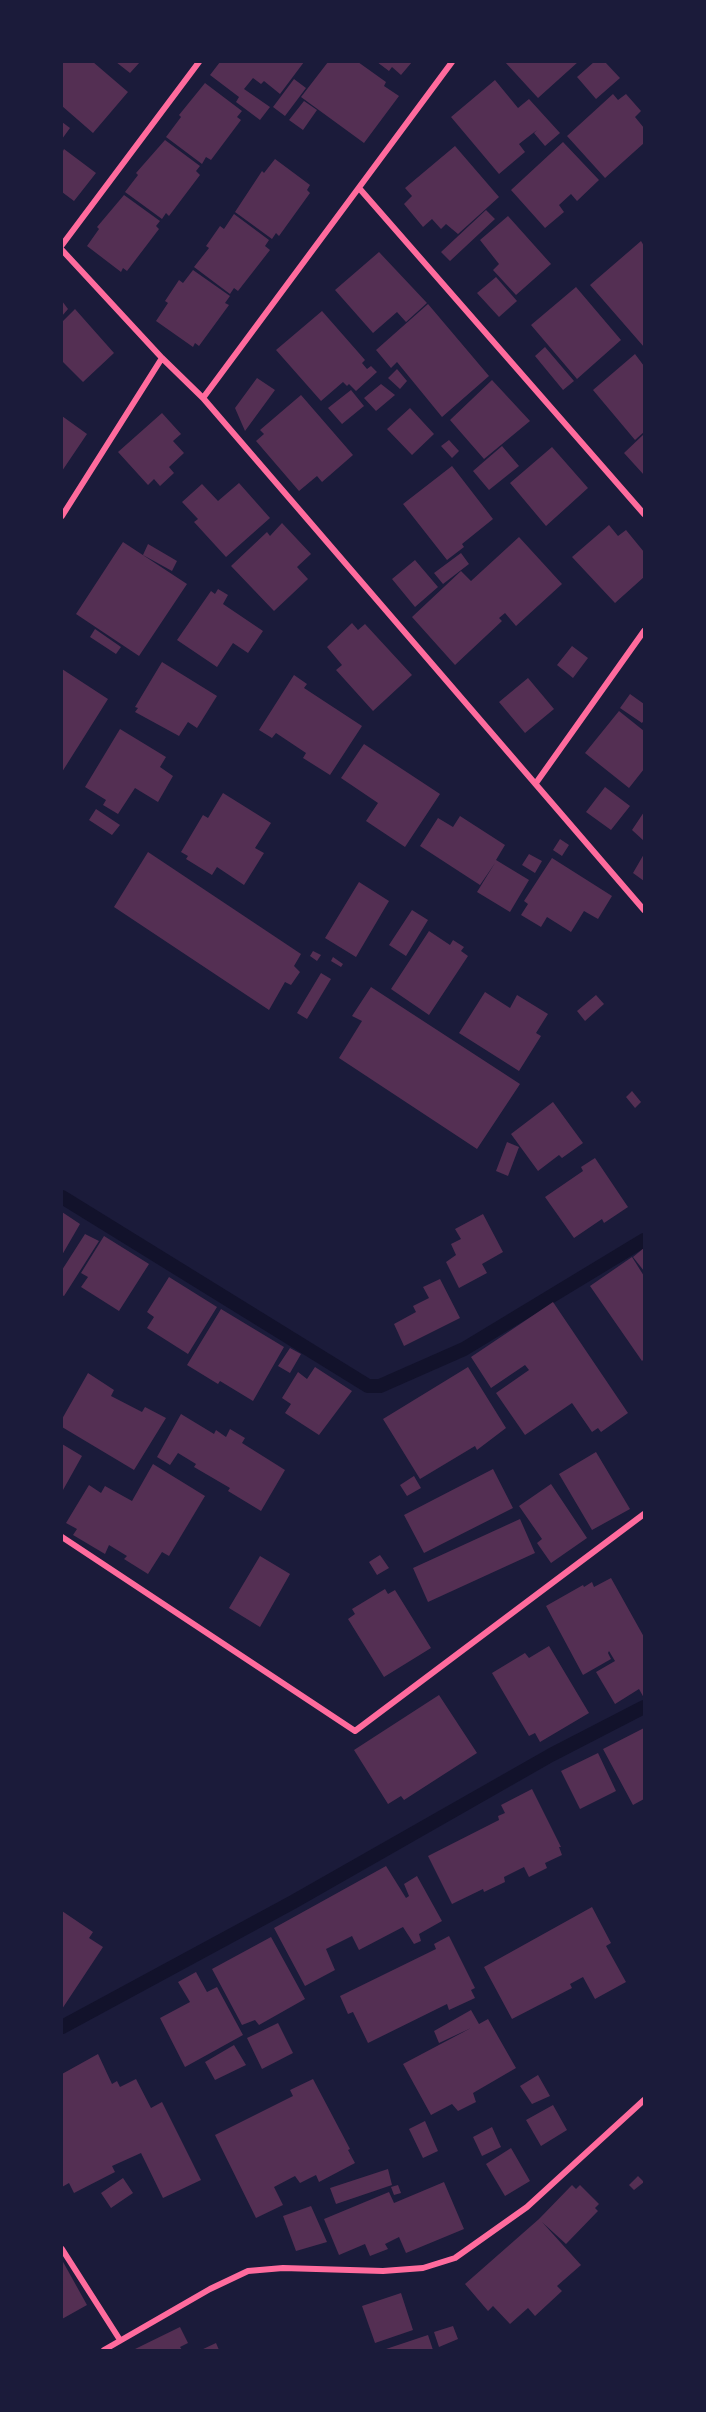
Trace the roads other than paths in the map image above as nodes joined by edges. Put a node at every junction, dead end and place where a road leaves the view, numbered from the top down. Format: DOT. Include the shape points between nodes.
graph roads {
  1 [pos="199,62"];
  2 [pos="452,62"];
  3 [pos="360,188"];
  4 [pos="62,245"];
  5 [pos="62,250"];
  6 [pos="162,358"];
  7 [pos="203,398"];
  8 [pos="645,514"];
  9 [pos="62,516"];
  10 [pos="645,631"];
  11 [pos="536,783"];
  12 [pos="645,910"];
  13 [pos="645,1514"];
  14 [pos="62,1537"];
  15 [pos="645,2100"];
  16 [pos="62,2249"];
  17 [pos="120,2340"];
  18 [pos="104,2350"];
  1 -- 4 [label="street"];
  2 -- 3 [label="street"];
  3 -- 7 [label="street"];
  3 -- 8 [label="street"];
  5 -- 6 [label="street"];
  6 -- 7 [label="street"];
  6 -- 9 [label="street"];
  7 -- 11 [label="street"];
  10 -- 11 [label="street"];
  11 -- 12 [label="street"];
  13 -- 14 [label="street" via="355,1731"];
  15 -- 17 [label="street" via="527,2207 455,2258 423,2268 383,2271 248,2271"];
  16 -- 17 [label="street"];
  17 -- 18 [label="street"];
}
